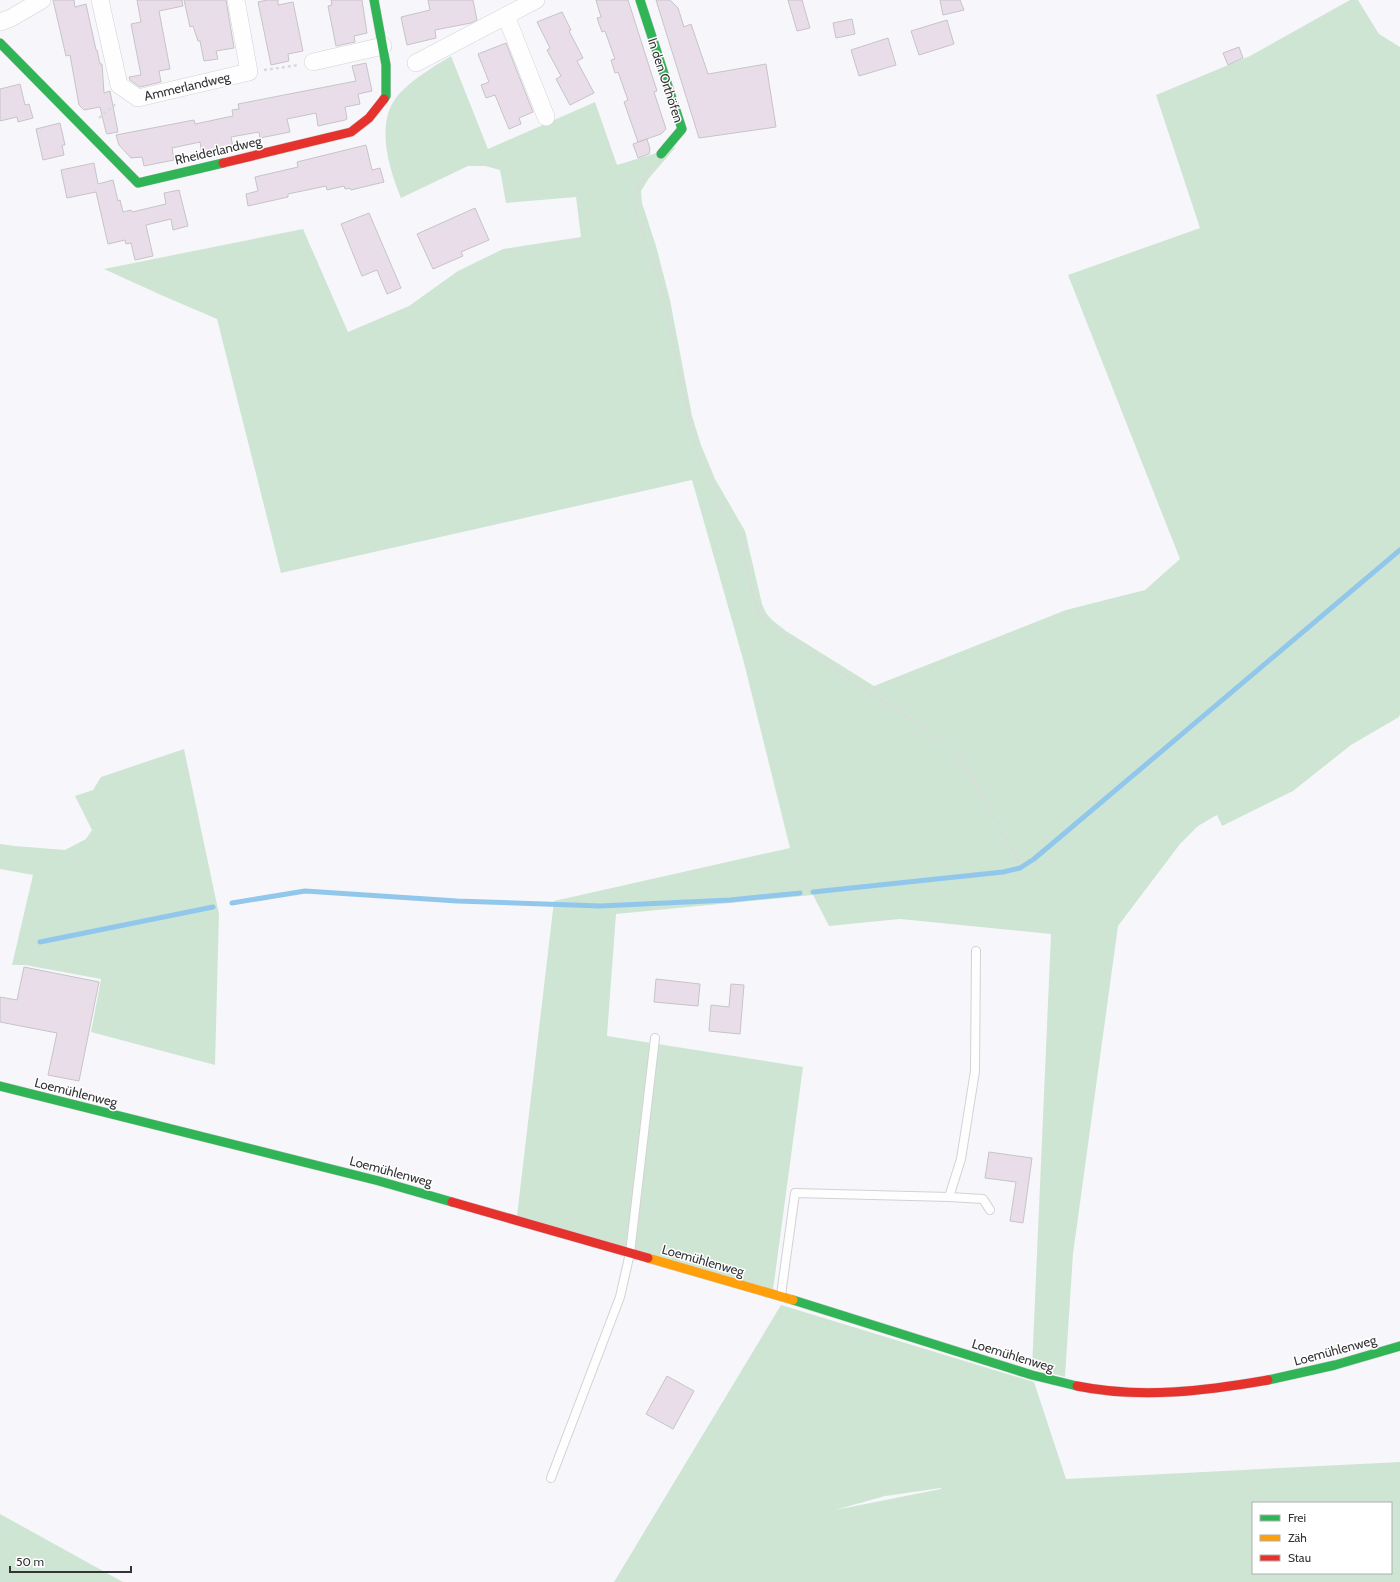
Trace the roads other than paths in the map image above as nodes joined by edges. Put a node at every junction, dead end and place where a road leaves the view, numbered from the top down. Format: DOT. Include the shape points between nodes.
graph roads {
  1 [pos="42,0"];
  2 [pos="100,0"];
  3 [pos="236,0"];
  4 [pos="374,0"];
  5 [pos="536,0"];
  6 [pos="640,0"];
  7 [pos="506,16"];
  8 [pos="0,22"];
  9 [pos="0,43"];
  10 [pos="383,46"];
  11 [pos="313,62"];
  12 [pos="416,63"];
  13 [pos="546,118"];
  14 [pos="661,154"];
  15 [pos="976,951"];
  16 [pos="655,1038"];
  17 [pos="0,1086"];
  18 [pos="949,1197"];
  19 [pos="990,1210"];
  20 [pos="630,1253"];
  21 [pos="780,1296"];
  22 [pos="1400,1346"];
  23 [pos="552,1478"];
  1 -- 8 [label="street"];
  2 -- 3 [label="street, Ammerlandweg" via="119,85 138,98 249,72"];
  4 -- 10 [label="street, Rheiderlandweg"];
  5 -- 7 [label="street"];
  6 -- 14 [label="street, In den Orthöfen" via="682,129"];
  7 -- 12 [label="street"];
  7 -- 13 [label="street"];
  9 -- 10 [label="street, Rheiderlandweg" via="138,183 351,132 370,118 386,96"];
  10 -- 11 [label="street"];
  15 -- 18 [label="lane" via="975,1070 961,1159"];
  16 -- 20 [label="lane"];
  17 -- 20 [label="street, Loemühlenweg" via="379,1181"];
  18 -- 19 [label="lane" via="983,1199"];
  18 -- 21 [label="lane" via="795,1193"];
  20 -- 21 [label="street, Loemühlenweg"];
  20 -- 23 [label="lane" via="620,1296"];
  21 -- 22 [label="street, Loemühlenweg" via="1032,1375 1074,1386 1132,1393 1205,1390 1276,1379"];
}
